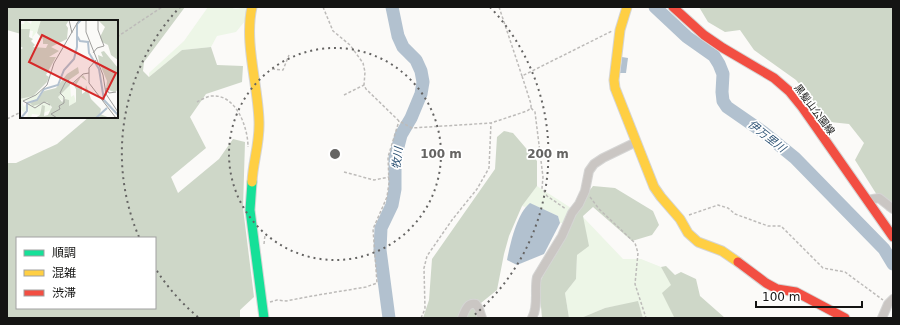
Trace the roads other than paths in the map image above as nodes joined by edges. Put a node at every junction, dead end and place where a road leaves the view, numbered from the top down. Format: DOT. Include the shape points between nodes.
graph roads {
  1 [pos="252,7"];
  2 [pos="627,7"];
  3 [pos="673,7"];
  4 [pos="636,142"];
  5 [pos="867,200"];
  6 [pos="893,209"];
  7 [pos="893,237"];
  8 [pos="890,301"];
  9 [pos="264,318"];
  10 [pos="462,318"];
  11 [pos="482,318"];
  12 [pos="532,318"];
  13 [pos="845,318"];
  14 [pos="882,318"];
  1 -- 9 [label="street" via="249,20 250,37 259,122 250,210"];
  2 -- 4 [label="street" via="620,30 614,80"];
  3 -- 5 [label="street, 黒髪山公園線" via="704,35 774,78 789,91"];
  4 -- 12 [label="street" via="603,158 589,171 579,204 537,277 535,312"];
  4 -- 13 [label="street" via="660,198 680,218 688,233 698,242 722,251 766,283 796,292"];
  5 -- 6 [label="street" via="879,198"];
  5 -- 7 [label="street, 黒髪山公園線"];
  8 -- 14 [label="street"];
  10 -- 11 [label="street" via="469,304 473,303 479,309"];
}
